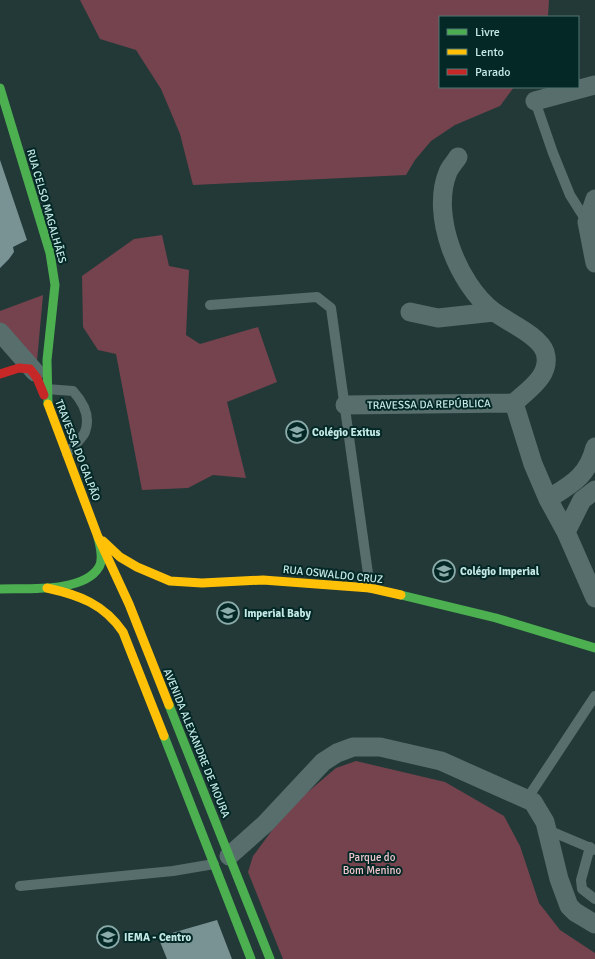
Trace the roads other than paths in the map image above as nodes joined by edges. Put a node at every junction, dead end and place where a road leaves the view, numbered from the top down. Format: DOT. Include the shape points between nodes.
graph roads {
  1 [pos="595,85"];
  2 [pos="0,90"];
  3 [pos="535,101"];
  4 [pos="458,157"];
  5 [pos="595,199"];
  6 [pos="587,222"];
  7 [pos="595,262"];
  8 [pos="210,305"];
  9 [pos="410,312"];
  10 [pos="494,312"];
  11 [pos="0,332"];
  12 [pos="34,372"];
  13 [pos="0,374"];
  14 [pos="46,390"];
  15 [pos="514,403"];
  16 [pos="48,404"];
  17 [pos="345,405"];
  18 [pos="595,447"];
  19 [pos="67,454"];
  20 [pos="595,490"];
  21 [pos="548,499"];
  22 [pos="566,532"];
  23 [pos="98,537"];
  24 [pos="47,588"];
  25 [pos="370,588"];
  26 [pos="0,589"];
  27 [pos="595,598"];
  28 [pos="595,648"];
  29 [pos="595,696"];
  30 [pos="527,799"];
  31 [pos="548,830"];
  32 [pos="592,848"];
  33 [pos="222,860"];
  34 [pos="20,886"];
  35 [pos="595,899"];
  36 [pos="595,924"];
  37 [pos="251,959"];
  38 [pos="270,959"];
  1 -- 3 [label="street"];
  2 -- 14 [label="main road, RUA CELSO MAGALHÃES" via="51,260 54,293"];
  3 -- 6 [label="lane" via="570,195"];
  4 -- 10 [label="street" via="448,171 442,192 448,240 470,286"];
  5 -- 6 [label="street"];
  6 -- 7 [label="street"];
  8 -- 17 [label="lane" via="317,298 331,308"];
  9 -- 10 [label="street" via="438,318"];
  10 -- 15 [label="street" via="534,338 545,352 546,364 542,378"];
  11 -- 12 [label="street"];
  12 -- 13 [label="main road" via="23,366"];
  12 -- 16 [label="main road, TRAVESSA DO GALPÃO"];
  14 -- 16 [label="main road, RUA CELSO MAGALHÃES"];
  14 -- 19 [label="lane" via="73,391 83,401 87,420 85,432"];
  15 -- 17 [label="street, TRAVESSA DA REPÚBLICA"];
  15 -- 21 [label="street" via="533,464"];
  16 -- 19 [label="main road, TRAVESSA DO GALPÃO"];
  17 -- 25 [label="lane"];
  18 -- 21 [label="street" via="583,474"];
  19 -- 23 [label="main road, TRAVESSA DO GALPÃO"];
  20 -- 22 [label="street" via="582,500"];
  21 -- 22 [label="street"];
  22 -- 27 [label="street"];
  23 -- 24 [label="main road" via="101,559 94,574 76,582"];
  23 -- 25 [label="main road, RUA OSWALDO CRUZ" via="120,557 170,581 202,583 263,580"];
  23 -- 33 [label="main road, AVENIDA ALEXANDRE DE MOURA" via="129,604"];
  24 -- 26 [label="main road"];
  24 -- 33 [label="main road, AVENIDA ALEXANDRE DE MOURA" via="91,601 106,610 118,625"];
  25 -- 28 [label="main road, RUA OSWALDO CRUZ" via="496,618"];
  29 -- 30 [label="lane"];
  30 -- 31 [label="street" via="538,808"];
  30 -- 33 [label="street" via="440,761 380,747 353,747 329,757 316,767 266,824"];
  31 -- 32 [label="lane"];
  31 -- 36 [label="street" via="559,880 569,906"];
  32 -- 35 [label="lane" via="580,880 582,888"];
  33 -- 34 [label="lane" via="173,871"];
  33 -- 37 [label="main road, AVENIDA ALEXANDRE DE MOURA"];
  33 -- 38 [label="main road, AVENIDA ALEXANDRE DE MOURA"];
}
